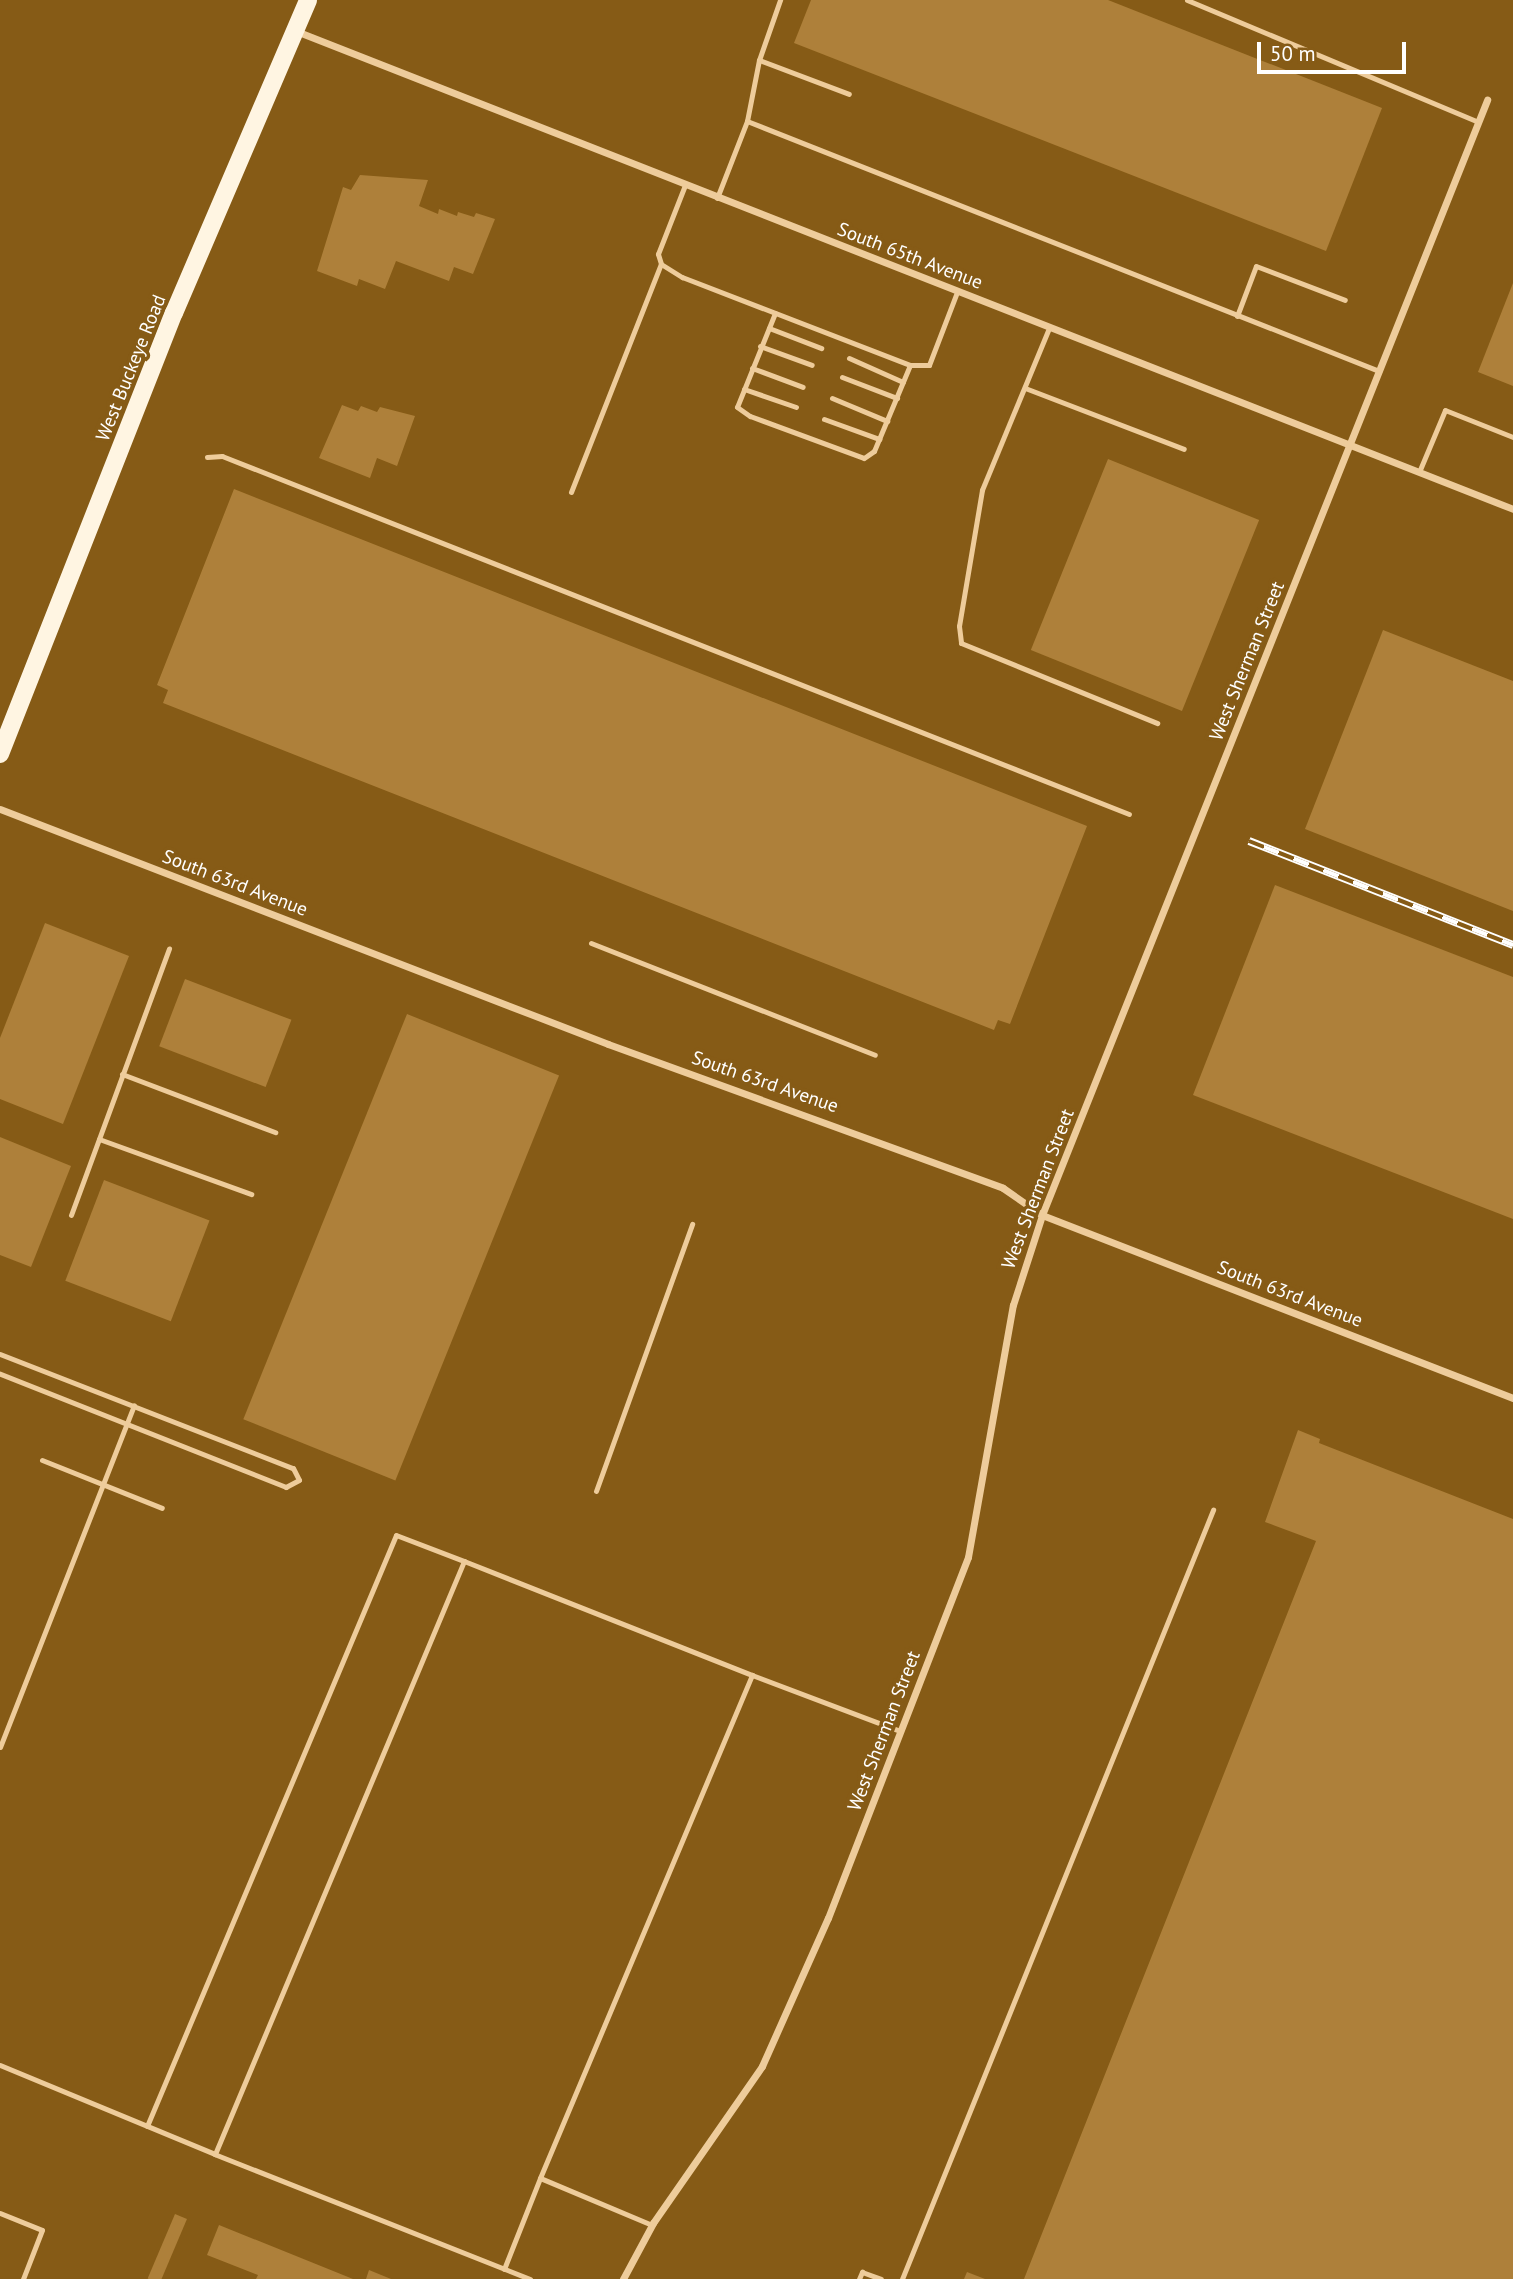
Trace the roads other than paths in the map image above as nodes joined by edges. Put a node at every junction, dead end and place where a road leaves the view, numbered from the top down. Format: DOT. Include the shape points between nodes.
graph roads {
  1 [pos="308,0"];
  2 [pos="780,0"];
  3 [pos="1187,0"];
  4 [pos="296,30"];
  5 [pos="759,60"];
  6 [pos="849,94"];
  7 [pos="1487,100"];
  8 [pos="747,121"];
  9 [pos="1479,122"];
  10 [pos="685,185"];
  11 [pos="717,198"];
  12 [pos="661,264"];
  13 [pos="957,292"];
  14 [pos="1345,300"];
  15 [pos="775,313"];
  16 [pos="1237,316"];
  17 [pos="769,328"];
  18 [pos="1049,328"];
  19 [pos="760,346"];
  20 [pos="821,348"];
  21 [pos="849,358"];
  22 [pos="812,365"];
  23 [pos="910,365"];
  24 [pos="752,368"];
  25 [pos="1379,371"];
  26 [pos="842,377"];
  27 [pos="903,382"];
  28 [pos="803,387"];
  29 [pos="744,388"];
  30 [pos="1025,388"];
  31 [pos="832,398"];
  32 [pos="897,398"];
  33 [pos="796,407"];
  34 [pos="824,419"];
  35 [pos="887,421"];
  36 [pos="1513,437"];
  37 [pos="879,439"];
  38 [pos="1348,443"];
  39 [pos="1184,449"];
  40 [pos="206,457"];
  41 [pos="1419,472"];
  42 [pos="570,492"];
  43 [pos="1513,509"];
  44 [pos="1157,723"];
  45 [pos="0,754"];
  46 [pos="0,809"];
  47 [pos="1129,814"];
  48 [pos="591,943"];
  49 [pos="169,948"];
  50 [pos="875,1055"];
  51 [pos="122,1074"];
  52 [pos="275,1132"];
  53 [pos="99,1139"];
  54 [pos="251,1194"];
  55 [pos="71,1214"];
  56 [pos="1042,1215"];
  57 [pos="692,1224"];
  58 [pos="0,1353"];
  59 [pos="0,1374"];
  60 [pos="1513,1398"];
  61 [pos="134,1405"];
  62 [pos="127,1424"];
  63 [pos="42,1460"];
  64 [pos="103,1484"];
  65 [pos="596,1491"];
  66 [pos="162,1508"];
  67 [pos="1213,1510"];
  68 [pos="464,1561"];
  69 [pos="752,1675"];
  70 [pos="900,1731"];
  71 [pos="0,1747"];
  72 [pos="0,2065"];
  73 [pos="147,2126"];
  74 [pos="215,2154"];
  75 [pos="540,2178"];
  76 [pos="0,2213"];
  77 [pos="652,2225"];
  78 [pos="504,2269"];
  79 [pos="23,2279"];
  80 [pos="530,2279"];
  81 [pos="623,2279"];
  82 [pos="859,2279"];
  83 [pos="881,2279"];
  84 [pos="902,2279"];
  1 -- 4 [label="main road, West Buckeye Road"];
  2 -- 5 [label="lane"];
  3 -- 9 [label="lane"];
  4 -- 10 [label="street, South 65th Avenue"];
  4 -- 45 [label="main road, West Buckeye Road" via="174,313"];
  5 -- 6 [label="lane"];
  5 -- 8 [label="lane"];
  7 -- 9 [label="street, West Sherman Street"];
  8 -- 11 [label="lane"];
  8 -- 16 [label="lane"];
  9 -- 25 [label="street, West Sherman Street"];
  10 -- 11 [label="street, South 65th Avenue"];
  10 -- 12 [label="lane" via="658,254"];
  11 -- 13 [label="street, South 65th Avenue"];
  12 -- 15 [label="lane"];
  12 -- 42 [label="lane"];
  13 -- 18 [label="street, South 65th Avenue"];
  13 -- 23 [label="lane" via="929,365"];
  14 -- 16 [label="lane" via="1256,266"];
  15 -- 17 [label="lane"];
  15 -- 23 [label="lane"];
  16 -- 25 [label="lane"];
  17 -- 19 [label="lane"];
  17 -- 20 [label="lane"];
  18 -- 30 [label="lane"];
  18 -- 38 [label="street, South 65th Avenue"];
  19 -- 22 [label="lane"];
  19 -- 24 [label="lane"];
  21 -- 27 [label="lane"];
  23 -- 27 [label="lane"];
  24 -- 28 [label="lane"];
  24 -- 29 [label="lane"];
  25 -- 38 [label="street, West Sherman Street"];
  26 -- 32 [label="lane"];
  27 -- 32 [label="lane"];
  29 -- 33 [label="lane"];
  29 -- 37 [label="lane" via="737,407 750,416 864,458 874,451"];
  30 -- 39 [label="lane"];
  30 -- 44 [label="lane" via="982,490 959,626 961,643"];
  31 -- 35 [label="lane"];
  32 -- 35 [label="lane"];
  34 -- 37 [label="lane"];
  35 -- 37 [label="lane"];
  36 -- 41 [label="lane" via="1445,410"];
  38 -- 41 [label="street, South 65th Avenue"];
  38 -- 56 [label="street, West Sherman Street"];
  40 -- 47 [label="lane" via="222,456"];
  41 -- 43 [label="street, South 65th Avenue"];
  46 -- 56 [label="street, South 63rd Avenue" via="570,1030 1003,1188"];
  48 -- 50 [label="lane"];
  49 -- 51 [label="lane"];
  51 -- 52 [label="lane"];
  51 -- 53 [label="lane"];
  53 -- 54 [label="lane"];
  53 -- 55 [label="lane"];
  56 -- 60 [label="street, South 63rd Avenue"];
  56 -- 70 [label="street, West Sherman Street" via="1013,1305 968,1557"];
  57 -- 65 [label="lane"];
  58 -- 61 [label="lane"];
  59 -- 62 [label="lane"];
  61 -- 62 [label="lane"];
  61 -- 62 [label="lane" via="293,1468 299,1480 286,1487"];
  62 -- 64 [label="lane"];
  63 -- 64 [label="lane"];
  64 -- 66 [label="lane"];
  64 -- 71 [label="lane"];
  67 -- 84 [label="lane"];
  68 -- 69 [label="lane"];
  68 -- 73 [label="lane" via="396,1535"];
  68 -- 74 [label="lane"];
  69 -- 70 [label="lane"];
  69 -- 75 [label="lane"];
  70 -- 77 [label="street, West Sherman Street" via="828,1918 762,2066"];
  72 -- 73 [label="lane"];
  73 -- 74 [label="lane"];
  74 -- 78 [label="lane"];
  75 -- 77 [label="lane"];
  75 -- 78 [label="lane"];
  76 -- 79 [label="lane" via="42,2230"];
  77 -- 81 [label="street, West Sherman Street"];
  78 -- 80 [label="lane"];
  82 -- 83 [label="lane" via="862,2272"];
}
